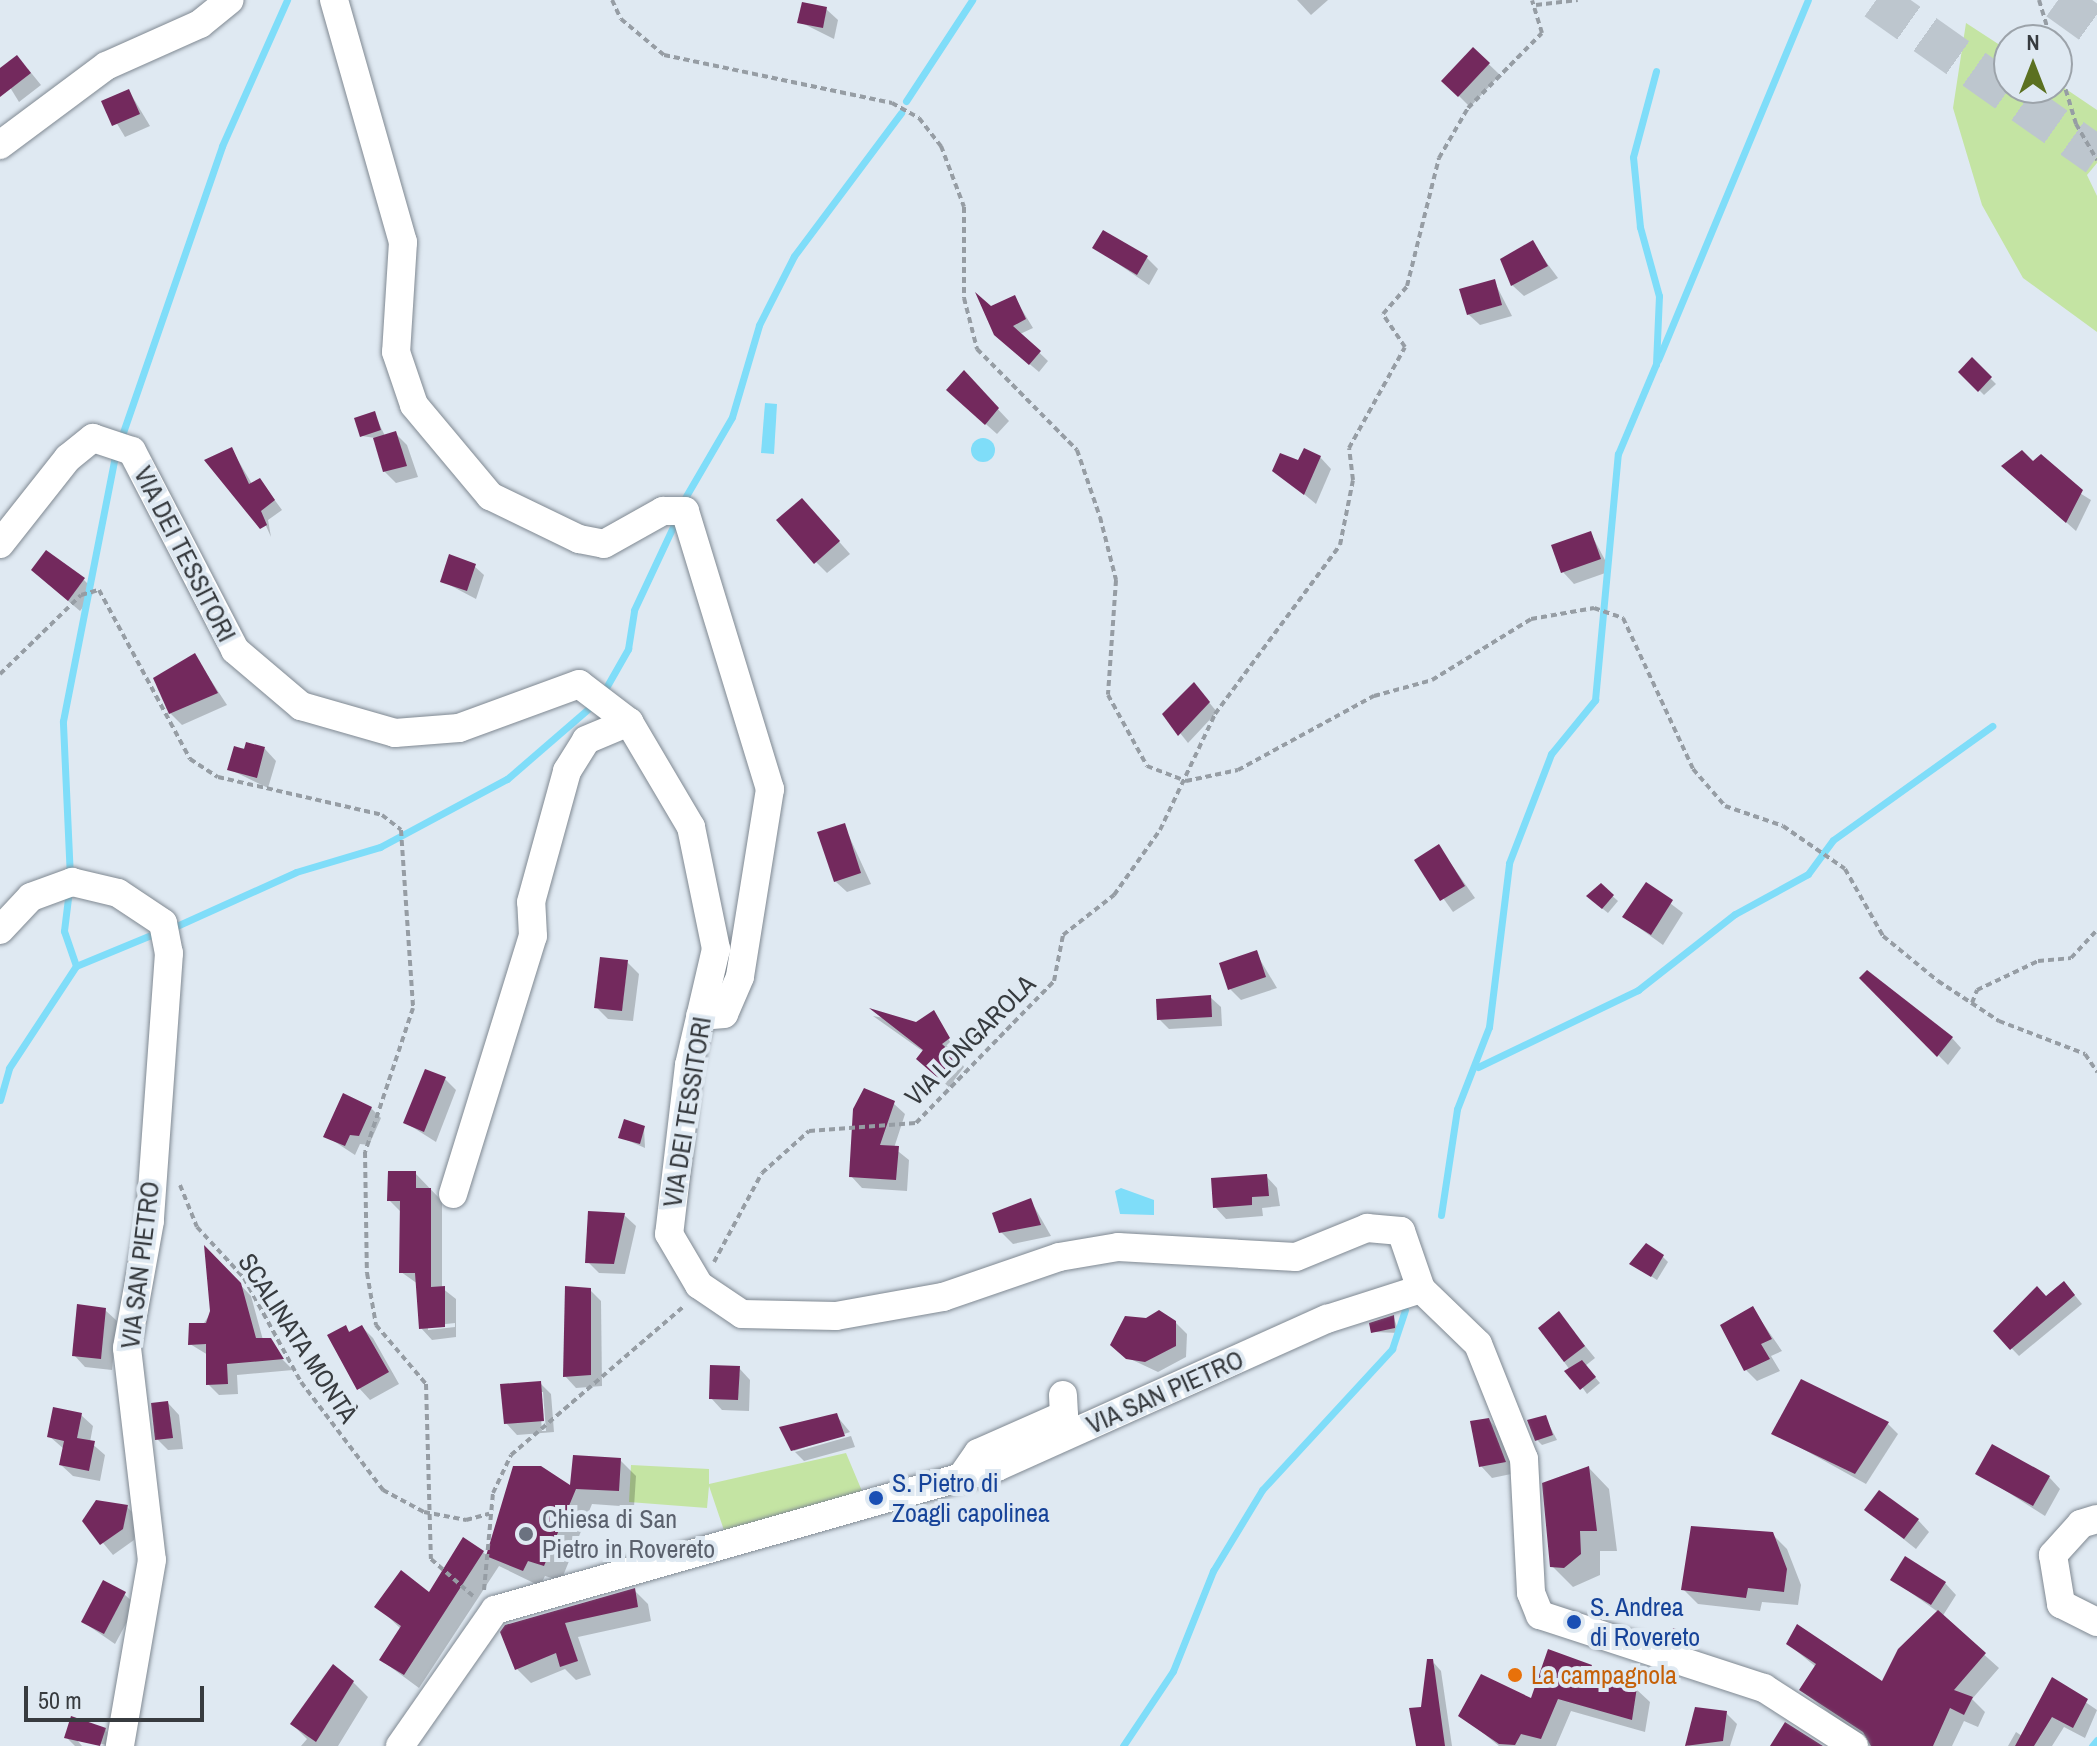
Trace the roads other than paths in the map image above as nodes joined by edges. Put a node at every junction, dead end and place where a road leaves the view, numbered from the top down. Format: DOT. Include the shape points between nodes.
graph roads {
  1 [pos="230,0"];
  2 [pos="334,0"];
  3 [pos="0,145"];
  4 [pos="0,544"];
  5 [pos="629,722"];
  6 [pos="0,930"];
  7 [pos="700,1016"];
  8 [pos="453,1194"];
  9 [pos="1421,1289"];
  10 [pos="1063,1395"];
  11 [pos="961,1477"];
  12 [pos="2097,1519"];
  13 [pos="2097,1622"];
  14 [pos="120,1746"];
  15 [pos="400,1746"];
  16 [pos="1854,1746"];
  1 -- 3 [label="street" via="200,24 106,66"];
  2 -- 7 [label="street" via="403,242 396,352 414,405 490,496 579,539 604,544 663,511 685,511 770,789 740,977 724,1014"];
  4 -- 5 [label="street, VIA DEI TESSITORI" via="68,458 93,438 132,451 235,650 301,706 408,732 459,728 579,684"];
  5 -- 7 [label="street, VIA DEI TESSITORI" via="691,827 716,949"];
  5 -- 8 [label="street" via="586,740 567,771 531,902 533,936"];
  6 -- 14 [label="street, VIA SAN PIETRO" via="31,897 72,882 118,893 163,923 169,953 150,1221 127,1348 152,1560"];
  7 -- 9 [label="street, VIA DEI TESSITORI" via="669,1234 699,1285 742,1314 836,1316 943,1297 1059,1257 1118,1247 1296,1257 1367,1228 1401,1231"];
  9 -- 11 [label="street, VIA SAN PIETRO" via="1327,1319"];
  9 -- 16 [label="street" via="1478,1344 1524,1459 1531,1593 1540,1615 1764,1688"];
  10 -- 11 [label="street" via="1064,1415 978,1453"];
  11 -- 15 [label="street, VIA SAN PIETRO" via="495,1610"];
  12 -- 13 [label="street" via="2081,1524 2053,1555 2061,1604"];
}
